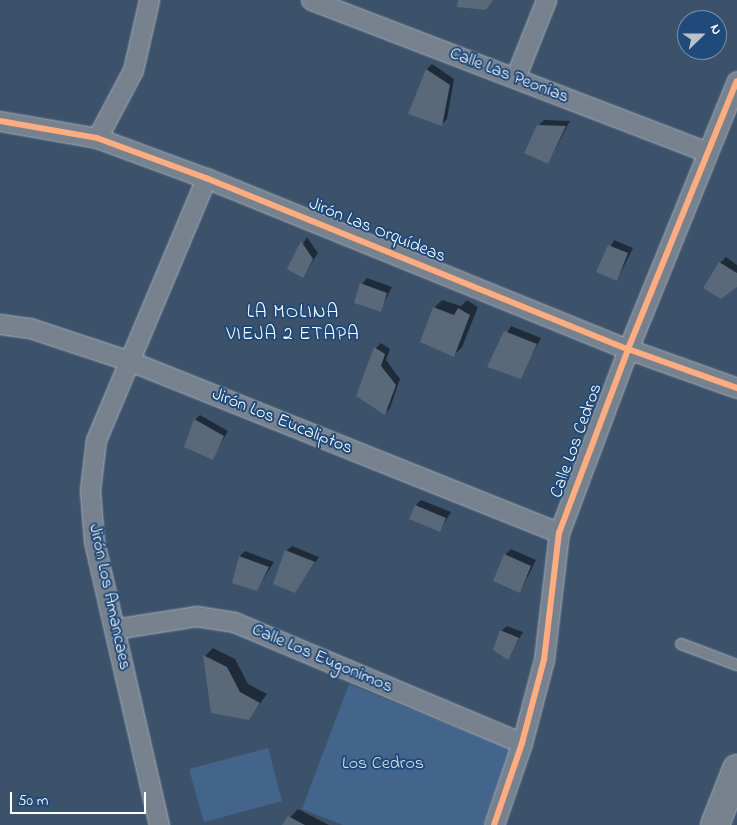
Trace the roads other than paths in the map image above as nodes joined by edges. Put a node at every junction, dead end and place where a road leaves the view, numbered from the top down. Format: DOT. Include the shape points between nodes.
graph roads {
  1 [pos="149,0"];
  2 [pos="311,0"];
  3 [pos="546,0"];
  4 [pos="515,78"];
  5 [pos="737,81"];
  6 [pos="0,121"];
  7 [pos="97,138"];
  8 [pos="707,152"];
  9 [pos="206,178"];
  10 [pos="0,324"];
  11 [pos="628,348"];
  12 [pos="130,361"];
  13 [pos="737,388"];
  14 [pos="559,533"];
  15 [pos="114,629"];
  16 [pos="681,644"];
  17 [pos="737,665"];
  18 [pos="522,743"];
  19 [pos="737,769"];
  20 [pos="158,825"];
  21 [pos="494,825"];
  22 [pos="715,825"];
  1 -- 7 [label="street" via="133,70"];
  2 -- 4 [label="street, Calle Las Peonias"];
  3 -- 4 [label="street"];
  4 -- 8 [label="street, Calle Las Peonias"];
  5 -- 8 [label="street, Calle Los Cedros"];
  6 -- 7 [label="street, Jirón Las Orquídeas"];
  7 -- 9 [label="street, Jirón Las Orquídeas"];
  8 -- 11 [label="street, Calle Los Cedros"];
  9 -- 11 [label="street, Jirón Las Orquídeas"];
  9 -- 12 [label="street, Jirón Los Amancaes"];
  10 -- 12 [label="street, Jirón Los Eucaliptos" via="30,328"];
  11 -- 13 [label="street, Jirón Las Orquídeas"];
  11 -- 14 [label="street, Calle Los Cedros"];
  12 -- 14 [label="street, Jirón Los Eucaliptos"];
  12 -- 15 [label="street, Jirón Los Amancaes" via="96,440 90,490 94,541"];
  14 -- 18 [label="street, Calle Los Cedros" via="544,660"];
  15 -- 18 [label="street, Calle Los Eugonimos" via="196,616 234,622"];
  15 -- 20 [label="street, Jirón Los Amancaes"];
  16 -- 17 [label="lane"];
  18 -- 21 [label="street, Calle Los Cedros"];
  19 -- 22 [label="main road"];
}
